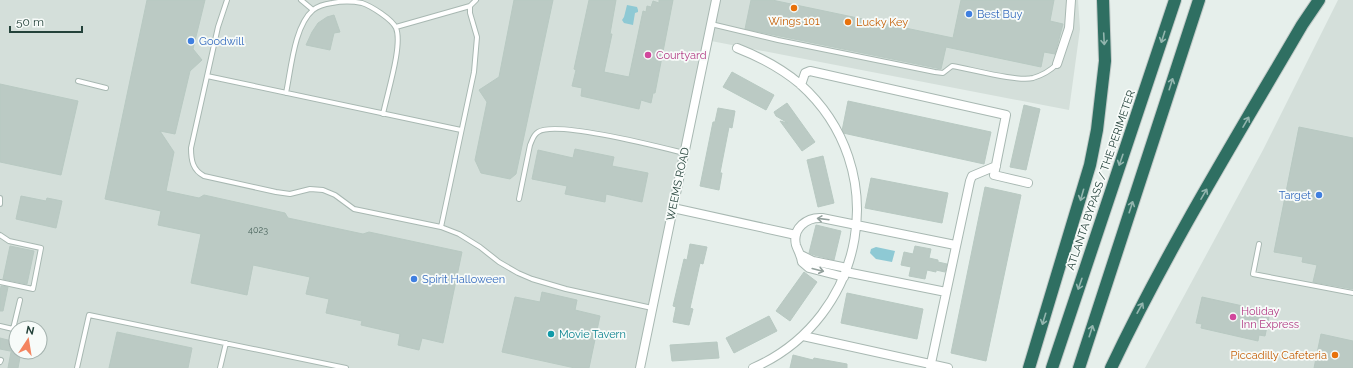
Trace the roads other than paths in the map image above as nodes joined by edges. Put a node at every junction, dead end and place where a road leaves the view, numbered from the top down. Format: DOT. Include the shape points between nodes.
graph roads {
  1 [pos="227,0"];
  2 [pos="301,0"];
  3 [pos="476,0"];
  4 [pos="716,0"];
  5 [pos="1071,0"];
  6 [pos="1103,0"];
  7 [pos="1175,0"];
  8 [pos="1199,0"];
  9 [pos="1311,0"];
  10 [pos="1319,0"];
  11 [pos="356,1"];
  12 [pos="470,6"];
  13 [pos="313,10"];
  14 [pos="711,24"];
  15 [pos="1302,24"];
  16 [pos="396,27"];
  17 [pos="737,48"];
  18 [pos="1058,64"];
  19 [pos="207,76"];
  20 [pos="78,82"];
  21 [pos="801,85"];
  22 [pos="106,88"];
  23 [pos="286,93"];
  24 [pos="383,114"];
  25 [pos="461,130"];
  26 [pos="684,153"];
  27 [pos="996,166"];
  28 [pos="1028,183"];
  29 [pos="0,198"];
  30 [pos="519,199"];
  31 [pos="0,204"];
  32 [pos="673,208"];
  33 [pos="857,224"];
  34 [pos="441,227"];
  35 [pos="796,234"];
  36 [pos="0,235"];
  37 [pos="1259,244"];
  38 [pos="955,245"];
  39 [pos="846,273"];
  40 [pos="0,282"];
  41 [pos="946,292"];
  42 [pos="1353,293"];
  43 [pos="20,300"];
  44 [pos="652,308"];
  45 [pos="0,326"];
  46 [pos="803,336"];
  47 [pos="226,343"];
  48 [pos="930,366"];
  49 [pos="77,368"];
  50 [pos="220,368"];
  51 [pos="346,368"];
  52 [pos="640,368"];
  53 [pos="753,368"];
  54 [pos="948,368"];
  55 [pos="1029,368"];
  56 [pos="1052,368"];
  57 [pos="1079,368"];
  58 [pos="1111,368"];
  1 -- 19 [label="lane"];
  2 -- 13 [label="lane"];
  3 -- 12 [label="lane"];
  4 -- 14 [label="street, WEEMS ROAD"];
  5 -- 18 [label="street" via="1069,28"];
  6 -- 55 [label="highway, one-way" via="1105,61 1093,151 1080,203"];
  7 -- 56 [label="highway, ATLANTA BYPASS / THE PERIMETER, one-way"];
  57 -- 8 [label="highway, one-way"];
  9 -- 15 [label="highway"];
  10 -- 15 [label="highway"];
  11 -- 13 [label="lane" via="334,2"];
  11 -- 16 [label="lane" via="378,10"];
  12 -- 16 [label="lane"];
  12 -- 25 [label="lane" via="477,48"];
  13 -- 23 [label="lane" via="298,31"];
  14 -- 18 [label="lane" via="934,72 943,73 952,66 1016,78 1032,78 1049,72"];
  14 -- 26 [label="street, WEEMS ROAD"];
  58 -- 15 [label="highway, one-way" via="1137,314"];
  16 -- 24 [label="lane" via="398,41"];
  17 -- 21 [label="street" via="781,69"];
  19 -- 23 [label="lane"];
  19 -- 34 [label="lane" via="191,148 193,166 197,172 204,176 276,192 290,194 310,189 323,190 335,195 354,209"];
  20 -- 22 [label="lane"];
  21 -- 27 [label="street" via="805,73 810,71 1006,115"];
  21 -- 33 [label="street" via="827,114 843,143 856,190"];
  23 -- 24 [label="lane"];
  24 -- 25 [label="lane"];
  25 -- 34 [label="lane"];
  26 -- 30 [label="lane" via="605,134 549,130 538,132 530,145"];
  26 -- 32 [label="street, WEEMS ROAD"];
  27 -- 28 [label="street" via="994,175"];
  27 -- 38 [label="street" via="972,176"];
  29 -- 31 [label="lane"];
  32 -- 35 [label="street"];
  32 -- 44 [label="street, WEEMS ROAD"];
  33 -- 35 [label="street, one-way" via="811,219 801,225"];
  33 -- 38 [label="street"];
  33 -- 39 [label="street"];
  34 -- 44 [label="lane" via="459,234 499,262 532,279"];
  35 -- 39 [label="street, one-way" via="796,246 802,262 809,268"];
  36 -- 40 [label="lane" via="9,240 41,248 33,289"];
  37 -- 42 [label="lane" via="1253,274"];
  38 -- 41 [label="street"];
  39 -- 41 [label="street"];
  39 -- 46 [label="street" via="833,299"];
  41 -- 48 [label="street"];
  43 -- 45 [label="lane" via="13,329"];
  44 -- 52 [label="street, WEEMS ROAD"];
  46 -- 48 [label="street"];
  46 -- 53 [label="street" via="777,356"];
  47 -- 49 [label="lane" via="89,314"];
  47 -- 50 [label="lane"];
  47 -- 51 [label="lane"];
  48 -- 54 [label="street"];
}
